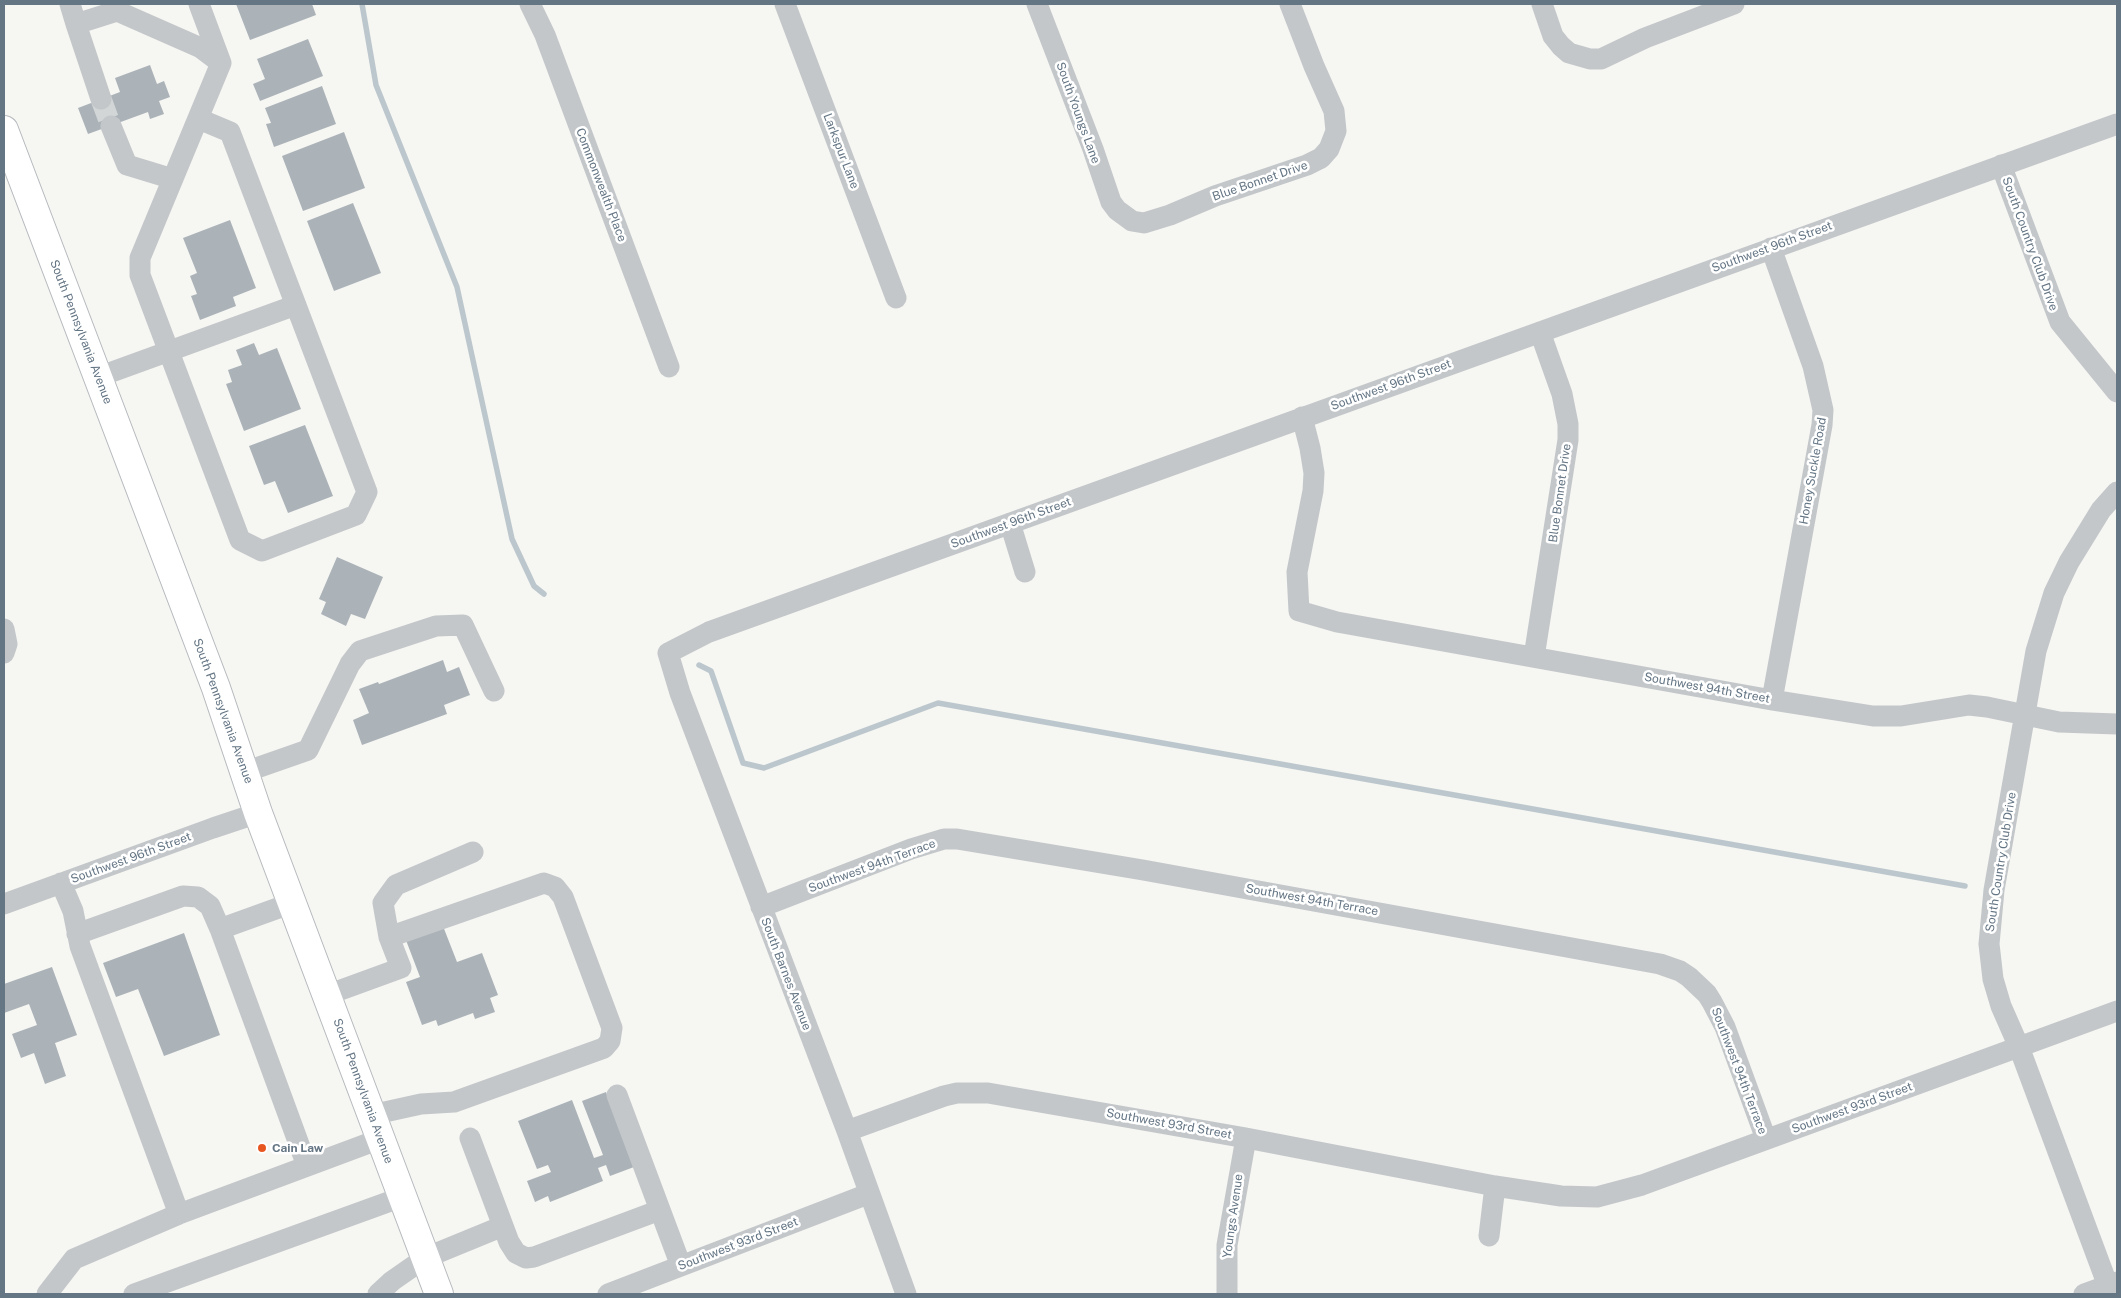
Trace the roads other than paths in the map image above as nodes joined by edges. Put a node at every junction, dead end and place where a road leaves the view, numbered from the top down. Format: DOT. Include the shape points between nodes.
graph roads {
  1 [pos="199,4"];
  2 [pos="530,4"];
  3 [pos="785,4"];
  4 [pos="1037,4"];
  5 [pos="1290,4"];
  6 [pos="1542,4"];
  7 [pos="1734,4"];
  8 [pos="73,14"];
  9 [pos="221,63"];
  10 [pos="101,99"];
  11 [pos="199,119"];
  12 [pos="2117,124"];
  13 [pos="111,126"];
  14 [pos="4,130"];
  15 [pos="2001,165"];
  16 [pos="173,179"];
  17 [pos="1125,217"];
  18 [pos="1771,248"];
  19 [pos="896,298"];
  20 [pos="296,304"];
  21 [pos="1540,332"];
  22 [pos="169,352"];
  23 [pos="669,367"];
  24 [pos="98,377"];
  25 [pos="2117,392"];
  26 [pos="1302,417"];
  27 [pos="2117,492"];
  28 [pos="1010,523"];
  29 [pos="1025,572"];
  30 [pos="4,628"];
  31 [pos="4,653"];
  32 [pos="668,653"];
  33 [pos="1534,657"];
  34 [pos="494,691"];
  35 [pos="1772,700"];
  36 [pos="2025,715"];
  37 [pos="2117,724"];
  38 [pos="244,772"];
  39 [pos="258,813"];
  40 [pos="473,852"];
  41 [pos="62,883"];
  42 [pos="292,903"];
  43 [pos="4,904"];
  44 [pos="761,907"];
  45 [pos="220,929"];
  46 [pos="77,934"];
  47 [pos="389,937"];
  48 [pos="327,995"];
  49 [pos="2117,1011"];
  50 [pos="2019,1047"];
  51 [pos="617,1095"];
  52 [pos="376,1127"];
  53 [pos="846,1131"];
  54 [pos="470,1138"];
  55 [pos="1246,1138"];
  56 [pos="1766,1139"];
  57 [pos="307,1166"];
  58 [pos="1495,1186"];
  59 [pos="868,1194"];
  60 [pos="402,1197"];
  61 [pos="660,1210"];
  62 [pos="179,1214"];
  63 [pos="503,1226"];
  64 [pos="1489,1236"];
  65 [pos="425,1258"];
  66 [pos="681,1266"];
  67 [pos="2112,1287"];
  68 [pos="47,1294"];
  69 [pos="134,1294"];
  70 [pos="378,1294"];
  71 [pos="439,1294"];
  72 [pos="608,1294"];
  73 [pos="906,1294"];
  74 [pos="1227,1294"];
  75 [pos="2084,1294"];
  1 -- 9 [label="street"];
  2 -- 23 [label="street, Commonwealth Place" via="545,36"];
  3 -- 19 [label="street, Larkspur Lane"];
  4 -- 17 [label="street, South Youngs Lane" via="1110,202"];
  5 -- 17 [label="street, Blue Bonnet Drive" via="1334,111 1336,131 1329,149 1307,165 1215,196 1154,221 1139,223"];
  6 -- 7 [label="street" via="1554,36 1568,53 1590,60 1601,60 1645,38"];
  8 -- 9 [label="street" via="117,11 201,48"];
  8 -- 10 [label="street"];
  9 -- 11 [label="street"];
  11 -- 16 [label="street"];
  11 -- 20 [label="street" via="230,132"];
  12 -- 15 [label="street, Southwest 96th Street"];
  13 -- 16 [label="street" via="127,165"];
  14 -- 24 [label="main road, South Pennsylvania Avenue"];
  15 -- 18 [label="street, Southwest 96th Street"];
  15 -- 25 [label="street, South Country Club Drive" via="2060,322"];
  16 -- 22 [label="street" via="140,258 140,275"];
  18 -- 21 [label="street, Southwest 96th Street"];
  18 -- 35 [label="street, Honey Suckle Road" via="1813,366 1823,410"];
  20 -- 22 [label="street"];
  20 -- 22 [label="street" via="367,492 356,515 262,551 240,540"];
  21 -- 26 [label="street, Southwest 96th Street"];
  21 -- 33 [label="street, Blue Bonnet Drive" via="1562,394 1568,440"];
  22 -- 24 [label="street"];
  24 -- 38 [label="main road, South Pennsylvania Avenue" via="216,688"];
  26 -- 28 [label="street, Southwest 96th Street"];
  26 -- 33 [label="street, Southwest 94th Street" via="1314,473 1297,572 1299,611 1337,622"];
  27 -- 36 [label="street, South Country Club Drive" via="2081,541 2054,593 2036,651"];
  28 -- 29 [label="street"];
  28 -- 32 [label="street, Southwest 96th Street" via="709,632"];
  30 -- 31 [label="street" via="7,644"];
  32 -- 44 [label="street, South Barnes Avenue" via="680,694"];
  33 -- 35 [label="street, Southwest 94th Street"];
  34 -- 38 [label="street" via="464,625 436,626 360,651 350,664 308,750"];
  35 -- 36 [label="street, Southwest 94th Street" via="1889,717 1969,706"];
  36 -- 37 [label="street, Southwest 94th Street" via="2059,722"];
  36 -- 50 [label="street, South Country Club Drive" via="1994,890 1989,944 1993,979"];
  38 -- 39 [label="main road, South Pennsylvania Avenue"];
  39 -- 41 [label="street, Southwest 96th Street"];
  39 -- 42 [label="main road, South Pennsylvania Avenue"];
  40 -- 47 [label="street" via="396,885 383,903"];
  41 -- 43 [label="street, Southwest 96th Street"];
  41 -- 46 [label="street" via="73,911"];
  42 -- 45 [label="street"];
  42 -- 48 [label="main road, South Pennsylvania Avenue"];
  44 -- 53 [label="street, South Barnes Avenue"];
  44 -- 56 [label="street, Southwest 94th Terrace" via="910,849 957,839 1660,964 1689,977 1712,1002 1725,1027"];
  45 -- 46 [label="street" via="210,906 198,897 183,896"];
  45 -- 57 [label="street"];
  46 -- 62 [label="street"];
  47 -- 48 [label="street" via="401,968"];
  47 -- 52 [label="street" via="544,883 555,887 563,897 612,1028 610,1041 604,1048 454,1102 420,1104"];
  48 -- 52 [label="main road, South Pennsylvania Avenue"];
  49 -- 50 [label="street, Southwest 93rd Street"];
  50 -- 56 [label="street, Southwest 93rd Street"];
  50 -- 67 [label="street, South Country Club Drive"];
  51 -- 61 [label="street"];
  52 -- 57 [label="street"];
  52 -- 60 [label="main road, South Pennsylvania Avenue"];
  53 -- 55 [label="street, Southwest 93rd Street" via="930,1100 957,1093 975,1093"];
  53 -- 59 [label="street, South Barnes Avenue"];
  54 -- 63 [label="street"];
  55 -- 58 [label="street, Southwest 93rd Street"];
  55 -- 74 [label="street, Youngs Avenue" via="1228,1236"];
  56 -- 58 [label="street, Southwest 93rd Street" via="1642,1185 1596,1197 1561,1196"];
  57 -- 62 [label="street"];
  58 -- 64 [label="street"];
  59 -- 66 [label="street, Southwest 93rd Street"];
  59 -- 73 [label="street, South Barnes Avenue"];
  60 -- 65 [label="main road, South Pennsylvania Avenue"];
  60 -- 69 [label="street"];
  61 -- 63 [label="street" via="526,1258 516,1253"];
  61 -- 66 [label="street"];
  62 -- 68 [label="street" via="74,1259"];
  63 -- 65 [label="street"];
  65 -- 70 [label="street"];
  65 -- 71 [label="main road, South Pennsylvania Avenue"];
  66 -- 72 [label="street, Southwest 93rd Street"];
  67 -- 75 [label="street"];
}
